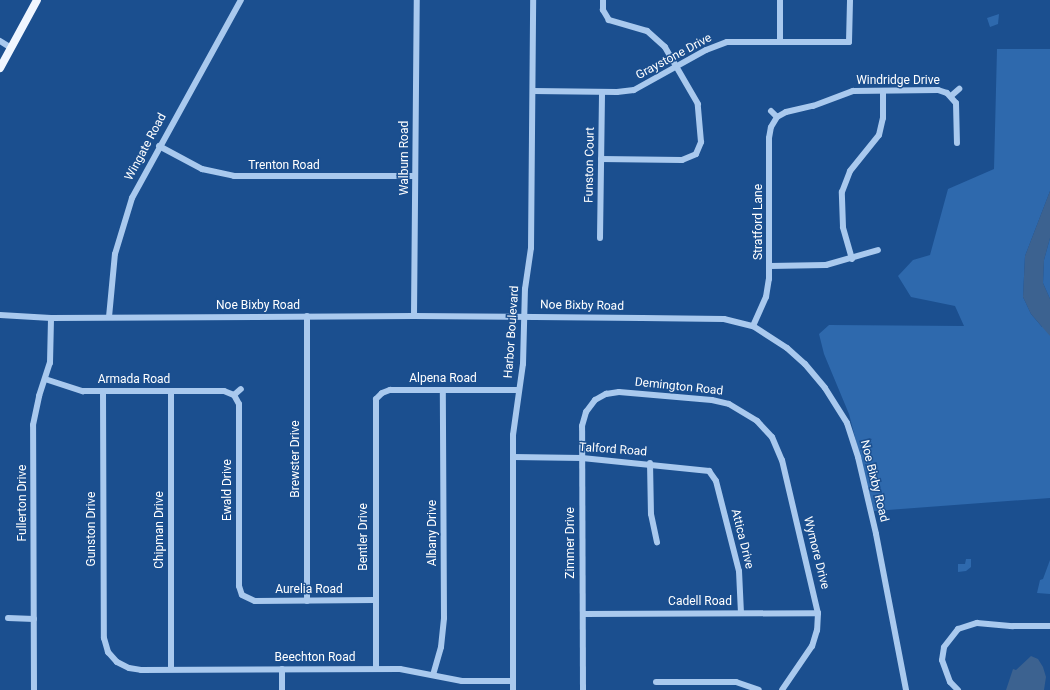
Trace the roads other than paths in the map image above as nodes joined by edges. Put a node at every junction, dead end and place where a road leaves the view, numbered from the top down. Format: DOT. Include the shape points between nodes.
graph roads {
  1 [pos="38,0"];
  2 [pos="241,0"];
  3 [pos="417,0"];
  4 [pos="533,0"];
  5 [pos="603,0"];
  6 [pos="780,0"];
  7 [pos="850,0"];
  8 [pos="0,41"];
  9 [pos="780,41"];
  10 [pos="11,48"];
  11 [pos="677,67"];
  12 [pos="0,68"];
  13 [pos="959,89"];
  14 [pos="883,90"];
  15 [pos="532,91"];
  16 [pos="602,92"];
  17 [pos="951,96"];
  18 [pos="771,110"];
  19 [pos="777,117"];
  20 [pos="957,143"];
  21 [pos="159,146"];
  22 [pos="601,159"];
  23 [pos="415,176"];
  24 [pos="600,238"];
  25 [pos="878,250"];
  26 [pos="852,259"];
  27 [pos="770,266"];
  28 [pos="0,315"];
  29 [pos="307,316"];
  30 [pos="414,316"];
  31 [pos="524,316"];
  32 [pos="109,317"];
  33 [pos="51,318"];
  34 [pos="753,326"];
  35 [pos="45,379"];
  36 [pos="241,389"];
  37 [pos="443,390"];
  38 [pos="519,390"];
  39 [pos="170,391"];
  40 [pos="103,392"];
  41 [pos="234,395"];
  42 [pos="595,400"];
  43 [pos="375,405"];
  44 [pos="757,421"];
  45 [pos="513,457"];
  46 [pos="582,458"];
  47 [pos="650,463"];
  48 [pos="713,471"];
  49 [pos="656,542"];
  50 [pos="242,599"];
  51 [pos="375,600"];
  52 [pos="308,601"];
  53 [pos="741,613"];
  54 [pos="818,613"];
  55 [pos="582,614"];
  56 [pos="8,618"];
  57 [pos="34,619"];
  58 [pos="1050,626"];
  59 [pos="117,662"];
  60 [pos="376,668"];
  61 [pos="171,669"];
  62 [pos="282,669"];
  63 [pos="433,675"];
  64 [pos="513,682"];
  65 [pos="656,682"];
  66 [pos="34,690"];
  67 [pos="282,690"];
  68 [pos="513,690"];
  69 [pos="583,690"];
  70 [pos="759,690"];
  71 [pos="782,690"];
  72 [pos="906,690"];
  73 [pos="958,690"];
  1 -- 10 [label="main road"];
  2 -- 21 [label="street, Wingate Road"];
  3 -- 23 [label="street, Walburn Road"];
  4 -- 15 [label="street, Harbor Boulevard"];
  5 -- 11 [label="street" via="606,17 612,22 652,34 661,42"];
  6 -- 9 [label="street"];
  7 -- 9 [label="street, Graystone Drive" via="849,42"];
  8 -- 10 [label="street"];
  9 -- 11 [label="street, Graystone Drive" via="727,42 706,50"];
  10 -- 12 [label="main road"];
  11 -- 16 [label="street, Graystone Drive" via="634,90"];
  11 -- 22 [label="street" via="700,110 701,142 698,155 682,160"];
  13 -- 17 [label="street"];
  14 -- 17 [label="street, Windridge Drive" via="938,90"];
  14 -- 19 [label="street, Windridge Drive" via="845,93"];
  14 -- 26 [label="street" via="883,118 879,135 850,171 842,192 843,227"];
  15 -- 16 [label="street, Graystone Drive"];
  15 -- 31 [label="street, Harbor Boulevard" via="531,248"];
  16 -- 22 [label="street, Funston Court"];
  17 -- 20 [label="street" via="957,107"];
  18 -- 19 [label="street"];
  19 -- 27 [label="street, Stratford Lane" via="771,127 770,138"];
  21 -- 23 [label="street, Trenton Road" via="218,175"];
  21 -- 32 [label="street, Wingate Road" via="132,198 123,224 112,274"];
  22 -- 24 [label="street, Funston Court"];
  23 -- 30 [label="street, Walburn Road"];
  25 -- 26 [label="street"];
  26 -- 27 [label="street" via="826,265"];
  27 -- 34 [label="street, Stratford Lane" via="766,297"];
  28 -- 33 [label="street, Noe Bixby Road"];
  29 -- 30 [label="street, Noe Bixby Road"];
  29 -- 32 [label="street, Noe Bixby Road"];
  29 -- 52 [label="street, Brewster Drive"];
  30 -- 31 [label="street, Noe Bixby Road"];
  31 -- 34 [label="street, Noe Bixby Road" via="724,319"];
  31 -- 38 [label="street, Harbor Boulevard"];
  32 -- 33 [label="street, Noe Bixby Road"];
  33 -- 35 [label="street, Fullerton Drive" via="50,363"];
  34 -- 72 [label="street, Noe Bixby Road" via="787,348 805,364 825,388 847,423 858,457 876,534"];
  35 -- 40 [label="street, Armada Road" via="73,389"];
  35 -- 57 [label="street, Fullerton Drive" via="37,401 33,425"];
  36 -- 41 [label="street"];
  37 -- 38 [label="street, Alpena Road"];
  37 -- 43 [label="street, Alpena Road" via="378,392"];
  37 -- 63 [label="street, Albany Drive" via="444,618 441,647"];
  38 -- 45 [label="street, Harbor Boulevard"];
  39 -- 40 [label="street, Armada Road"];
  39 -- 41 [label="street, Armada Road" via="224,391"];
  39 -- 61 [label="street, Chipman Drive"];
  40 -- 59 [label="street, Gunston Drive" via="104,638 108,652"];
  41 -- 50 [label="street, Ewald Drive" via="239,404 239,586"];
  42 -- 44 [label="street, Demington Road" via="606,394 619,392 712,400 736,407"];
  42 -- 46 [label="street, Zimmer Drive" via="583,419"];
  43 -- 51 [label="street, Bentler Drive"];
  44 -- 54 [label="street, Wymore Drive" via="772,437 782,460"];
  45 -- 46 [label="street, Talford Road"];
  45 -- 64 [label="street, Harbor Boulevard"];
  46 -- 47 [label="street, Talford Road"];
  46 -- 55 [label="street, Zimmer Drive"];
  47 -- 48 [label="street, Talford Road"];
  47 -- 49 [label="street" via="651,514"];
  48 -- 53 [label="street, Attica Drive" via="739,571"];
  50 -- 52 [label="street, Aurelia Road"];
  51 -- 52 [label="street, Aurelia Road"];
  51 -- 60 [label="street, Bentler Drive"];
  53 -- 54 [label="street, Cadell Road"];
  53 -- 55 [label="street, Cadell Road"];
  54 -- 71 [label="street, Wymore Drive" via="817,630 812,646"];
  55 -- 69 [label="street, Zimmer Drive"];
  56 -- 57 [label="street"];
  57 -- 66 [label="street, Fullerton Drive"];
  58 -- 73 [label="street" via="977,623 958,629 944,647 942,660 950,682"];
  59 -- 61 [label="street, Beechton Road" via="135,670"];
  60 -- 62 [label="street, Beechton Road"];
  60 -- 63 [label="street, Beechton Road" via="409,670"];
  61 -- 62 [label="street, Beechton Road"];
  62 -- 67 [label="street"];
  63 -- 64 [label="street, Beechton Road" via="462,681"];
  64 -- 68 [label="street, Harbor Boulevard"];
  65 -- 70 [label="street" via="736,682"];
}
